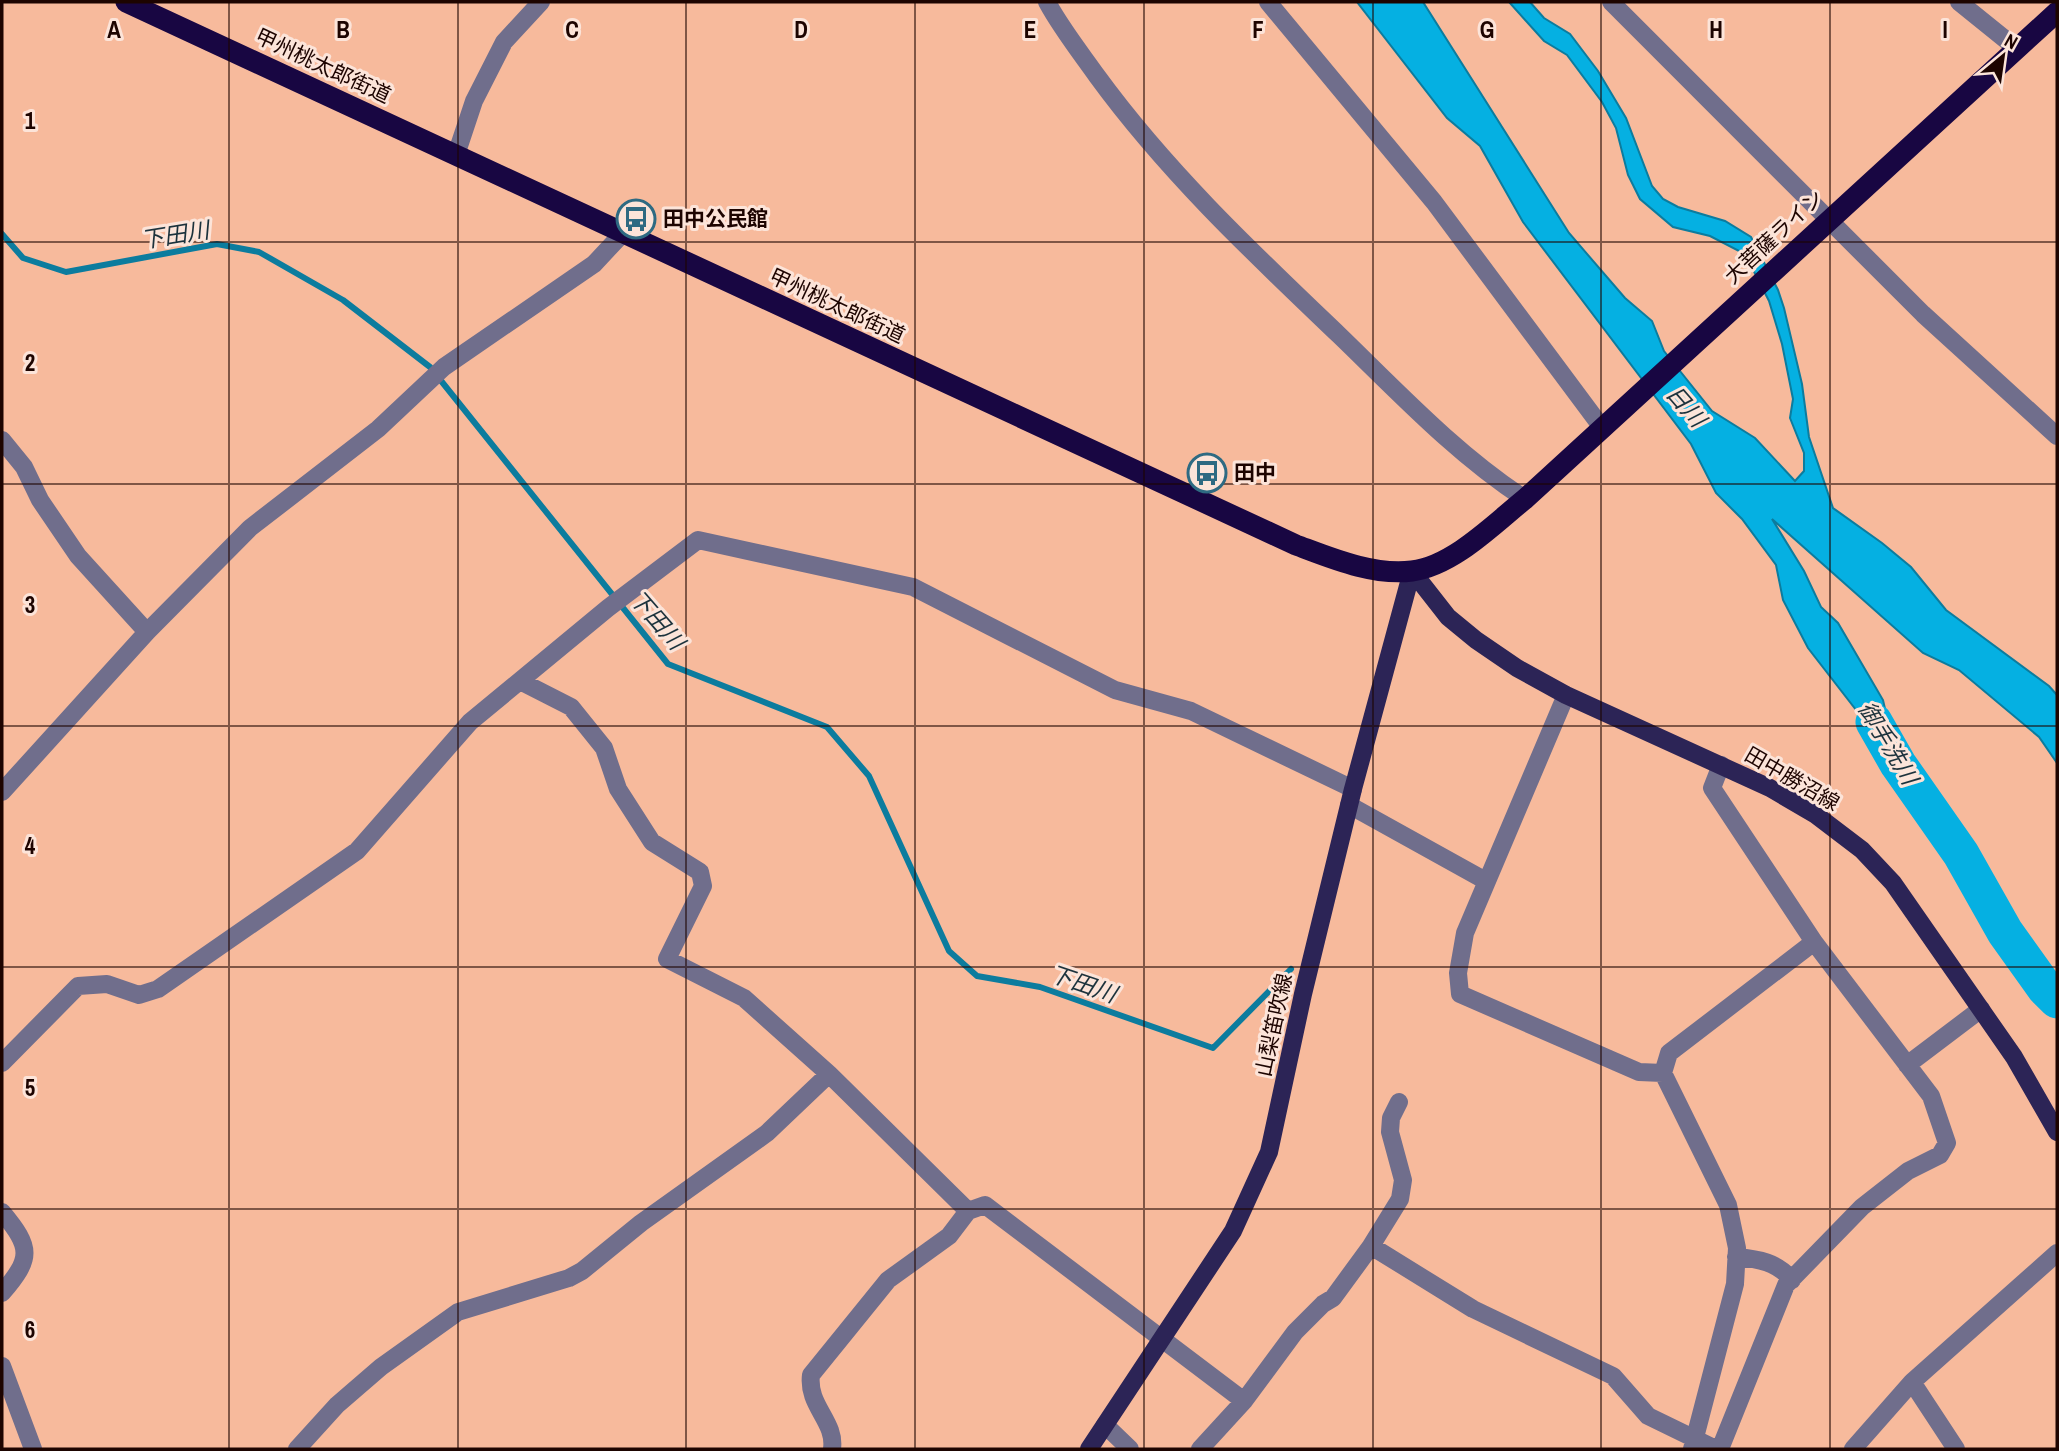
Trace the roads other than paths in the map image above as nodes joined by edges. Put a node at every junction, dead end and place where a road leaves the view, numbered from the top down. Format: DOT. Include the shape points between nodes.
graph roads {
  1 [pos="126,2"];
  2 [pos="541,2"];
  3 [pos="1047,2"];
  4 [pos="1268,2"];
  5 [pos="1611,2"];
  6 [pos="1959,2"];
  7 [pos="2057,12"];
  8 [pos="2017,48"];
  9 [pos="456,155"];
  10 [pos="1823,225"];
  11 [pos="623,233"];
  12 [pos="1603,429"];
  13 [pos="2057,436"];
  14 [pos="2,440"];
  15 [pos="1525,499"];
  16 [pos="1412,571"];
  17 [pos="147,632"];
  18 [pos="520,681"];
  19 [pos="1566,695"];
  20 [pos="1721,765"];
  21 [pos="2,792"];
  22 [pos="1351,797"];
  23 [pos="1486,881"];
  24 [pos="1814,942"];
  25 [pos="1981,1009"];
  26 [pos="2,1063"];
  27 [pos="1908,1065"];
  28 [pos="1663,1073"];
  29 [pos="829,1074"];
  30 [pos="1399,1102"];
  31 [pos="2057,1132"];
  32 [pos="968,1211"];
  33 [pos="2,1212"];
  34 [pos="1371,1246"];
  35 [pos="2057,1253"];
  36 [pos="1737,1257"];
  37 [pos="1790,1276"];
  38 [pos="2,1293"];
  39 [pos="1161,1341"];
  40 [pos="2,1366"];
  41 [pos="1912,1382"];
  42 [pos="1244,1401"];
  43 [pos="1105,1425"];
  44 [pos="1693,1444"];
  45 [pos="33,1449"];
  46 [pos="298,1449"];
  47 [pos="832,1449"];
  48 [pos="1089,1449"];
  49 [pos="1130,1449"];
  50 [pos="1200,1449"];
  51 [pos="1718,1449"];
  52 [pos="1853,1449"];
  53 [pos="1956,1449"];
  1 -- 9 [label="highway, 甲州桃太郎街道"];
  2 -- 9 [label="street" via="504,42 474,101"];
  3 -- 15 [label="street" via="1133,125 1223,223 1435,427"];
  4 -- 12 [label="street" via="1434,202"];
  5 -- 10 [label="street" via="1794,183"];
  6 -- 8 [label="street"];
  7 -- 8 [label="highway, 大菩薩ライン"];
  8 -- 10 [label="highway, 大菩薩ライン"];
  9 -- 11 [label="highway, 甲州桃太郎街道"];
  10 -- 12 [label="highway, 大菩薩ライン"];
  10 -- 13 [label="street"];
  11 -- 16 [label="highway, 甲州桃太郎街道" via="1296,545 1376,570"];
  11 -- 17 [label="street" via="594,264 444,367 379,429 250,528"];
  12 -- 15 [label="highway, 大菩薩ライン"];
  14 -- 17 [label="street" via="24,467 78,556"];
  15 -- 16 [label="highway, 甲州桃太郎街道" via="1473,542 1440,562"];
  16 -- 19 [label="main road, 田中勝沼線" via="1448,617 1476,640"];
  16 -- 22 [label="main road, 山梨笛吹線"];
  17 -- 21 [label="street"];
  18 -- 22 [label="street" via="698,540 913,587 1115,690 1191,711"];
  18 -- 26 [label="street" via="470,722 357,851 158,989 139,995 107,984 78,986"];
  18 -- 29 [label="street" via="571,707 604,748 618,789 652,842 700,872 703,887 667,959 744,998"];
  19 -- 20 [label="main road, 田中勝沼線"];
  19 -- 23 [label="street"];
  20 -- 24 [label="street" via="1712,788"];
  20 -- 25 [label="main road, 田中勝沼線" via="1816,814 1862,850 1893,883"];
  22 -- 23 [label="street"];
  22 -- 39 [label="main road, 山梨笛吹線" via="1269,1152 1233,1231"];
  23 -- 28 [label="street" via="1465,933 1458,973 1460,994 1639,1072"];
  24 -- 27 [label="street"];
  24 -- 28 [label="street" via="1669,1054"];
  25 -- 27 [label="street"];
  25 -- 31 [label="main road, 田中勝沼線"];
  27 -- 37 [label="street" via="1931,1096 1947,1143 1940,1154 1908,1171 1862,1207"];
  28 -- 36 [label="street" via="1728,1205"];
  29 -- 32 [label="street"];
  29 -- 46 [label="street" via="767,1133 582,1271 458,1312 381,1367 337,1405"];
  30 -- 34 [label="street" via="1390,1132 1403,1180 1400,1199"];
  32 -- 39 [label="street" via="985,1205"];
  32 -- 47 [label="street" via="949,1236 888,1280 811,1375 809,1390 834,1437"];
  33 -- 38 [label="street" via="18,1231 26,1256 21,1271"];
  34 -- 42 [label="street" via="1333,1298 1295,1332"];
  34 -- 44 [label="street" via="1473,1309 1613,1377 1648,1416"];
  35 -- 41 [label="street"];
  36 -- 37 [label="street" via="1772,1263"];
  36 -- 44 [label="street" via="1735,1284"];
  37 -- 51 [label="street"];
  39 -- 42 [label="street"];
  39 -- 43 [label="main road, 山梨笛吹線"];
  40 -- 45 [label="street"];
  41 -- 52 [label="street"];
  41 -- 53 [label="street"];
  42 -- 50 [label="street"];
  43 -- 48 [label="main road, 山梨笛吹線"];
  43 -- 49 [label="street"];
  44 -- 51 [label="street"];
}
